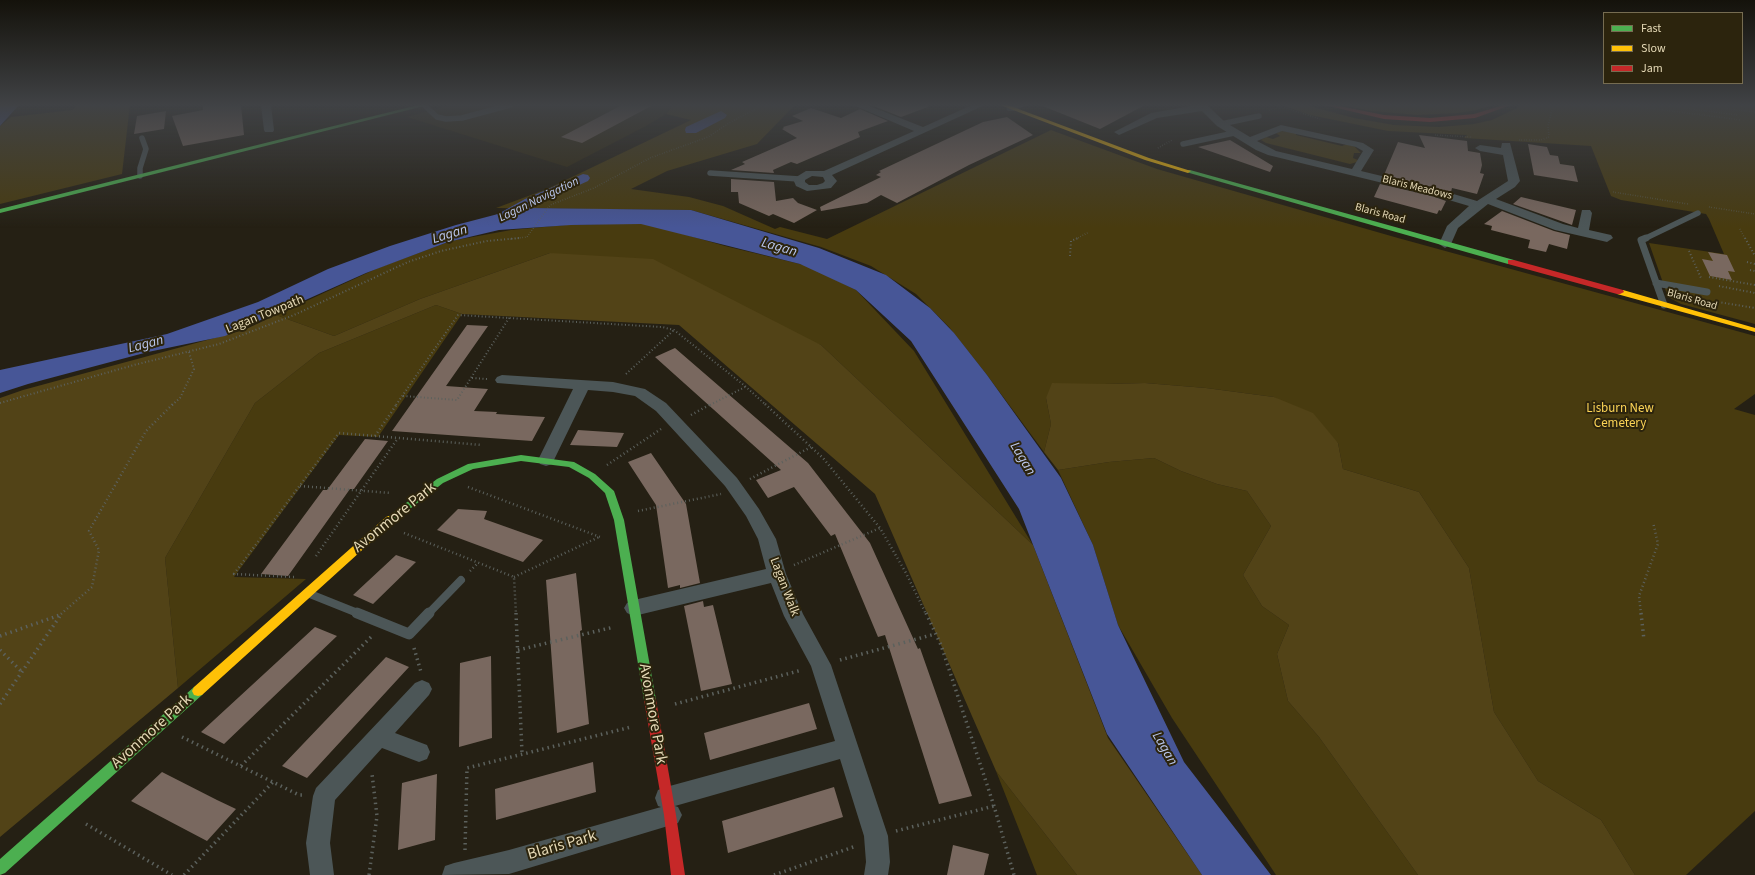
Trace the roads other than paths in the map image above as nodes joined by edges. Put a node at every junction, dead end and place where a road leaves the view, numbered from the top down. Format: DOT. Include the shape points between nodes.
graph roads {
  1 [pos="145,146"];
  2 [pos="261,146"];
  3 [pos="887,146"];
  4 [pos="1112,146"];
  5 [pos="1257,146"];
  6 [pos="1361,146"];
  7 [pos="1480,148"];
  8 [pos="1355,172"];
  9 [pos="710,174"];
  10 [pos="140,176"];
  11 [pos="799,179"];
  12 [pos="1482,203"];
  13 [pos="0,211"];
  14 [pos="1586,213"];
  15 [pos="1698,213"];
  16 [pos="1583,232"];
  17 [pos="1607,238"];
  18 [pos="1445,244"];
  19 [pos="1656,283"];
  20 [pos="1707,292"];
  21 [pos="1664,305"];
  22 [pos="1755,330"];
  23 [pos="502,380"];
  24 [pos="583,385"];
  25 [pos="546,460"];
  26 [pos="777,574"];
  27 [pos="461,580"];
  28 [pos="308,593"];
  29 [pos="636,615"];
  30 [pos="422,690"];
  31 [pos="378,737"];
  32 [pos="848,747"];
  33 [pos="419,752"];
  34 [pos="668,806"];
  35 [pos="0,868"];
  36 [pos="509,868"];
  37 [pos="460,874"];
  38 [pos="322,875"];
  39 [pos="678,875"];
  40 [pos="876,875"];
  1 -- 10 [label="lane"];
  2 -- 10 [label="main road"];
  3 -- 11 [label="street" via="826,174 810,173"];
  4 -- 18 [label="main road, Blaris Road" via="1202,176"];
  5 -- 8 [label="street, Blaris Meadows" via="1272,153"];
  6 -- 8 [label="street" via="1369,150"];
  7 -- 12 [label="street, Blaris Meadows" via="1506,148 1514,180 1511,185"];
  8 -- 12 [label="street, Blaris Meadows"];
  9 -- 11 [label="lane"];
  10 -- 13 [label="main road"];
  12 -- 16 [label="street, Blaris Meadows"];
  12 -- 18 [label="street, Blaris Meadows" via="1454,226"];
  14 -- 16 [label="street"];
  15 -- 19 [label="lane" via="1641,240"];
  16 -- 17 [label="street, Blaris Meadows"];
  18 -- 21 [label="main road, Blaris Road"];
  19 -- 20 [label="lane"];
  19 -- 21 [label="lane"];
  21 -- 22 [label="main road, Blaris Road"];
  23 -- 24 [label="street, Lagan Walk"];
  24 -- 25 [label="street"];
  24 -- 26 [label="street, Lagan Walk" via="640,392 661,407 711,458 753,513 767,539"];
  25 -- 28 [label="main road, Avonmore Park" via="521,458 471,466 445,479 419,495"];
  25 -- 29 [label="main road, Avonmore Park" via="571,464 592,476 609,491 619,520"];
  26 -- 29 [label="street"];
  26 -- 32 [label="street, Lagan Walk" via="794,616 821,665"];
  27 -- 28 [label="lane" via="409,634"];
  28 -- 35 [label="main road, Avonmore Park"];
  29 -- 34 [label="main road, Avonmore Park"];
  30 -- 31 [label="street"];
  31 -- 33 [label="street"];
  31 -- 38 [label="street" via="324,796 318,843"];
  32 -- 34 [label="street"];
  32 -- 40 [label="street, Lagan Walk" via="876,836"];
  34 -- 36 [label="street, Blaris Park"];
  34 -- 39 [label="main road, Avonmore Park"];
  36 -- 37 [label="street, Blaris Park"];
}
